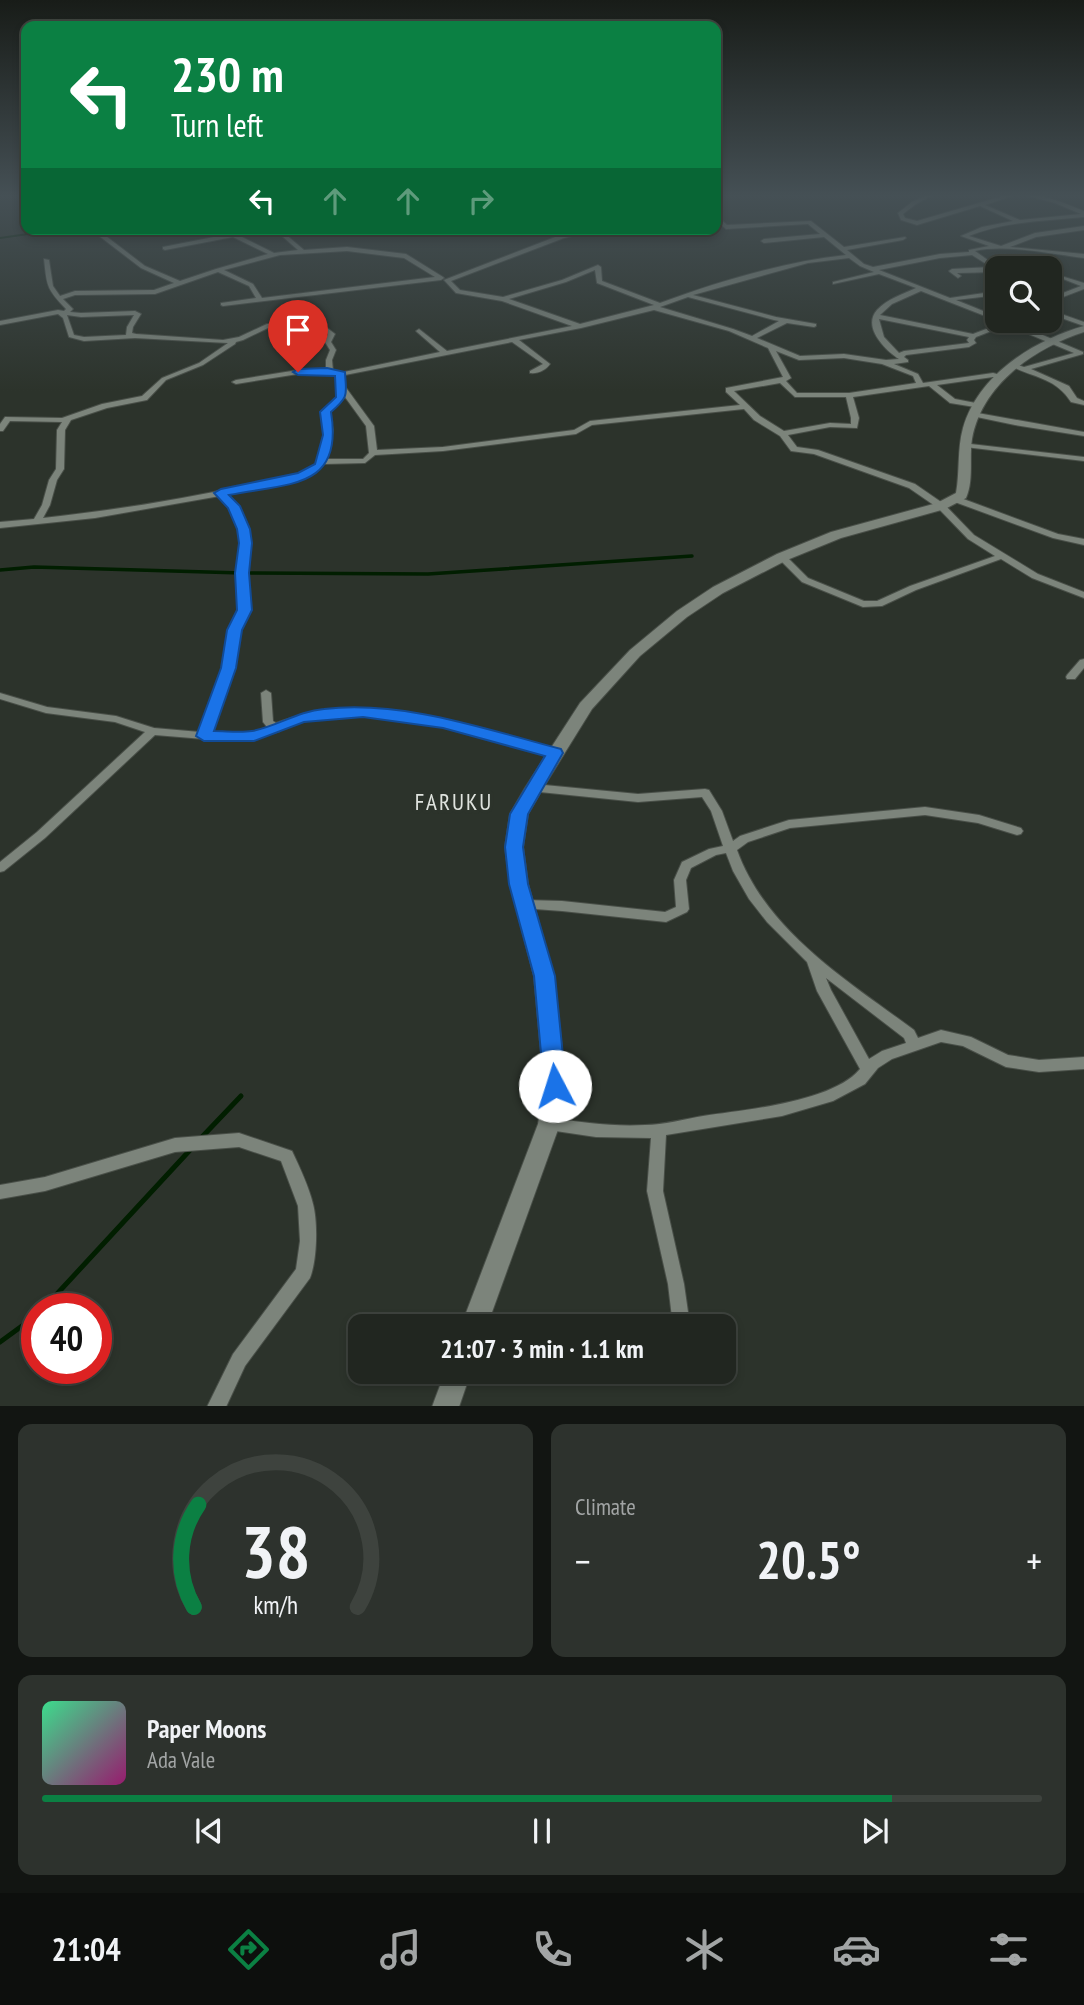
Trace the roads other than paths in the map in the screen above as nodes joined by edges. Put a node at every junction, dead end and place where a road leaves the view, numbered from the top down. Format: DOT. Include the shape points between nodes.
graph roads {
  1 [pos="46,260"];
  2 [pos="133,260"];
  3 [pos="257,260"];
  4 [pos="411,260"];
  5 [pos="498,260"];
  6 [pos="819,260"];
  7 [pos="856,260"];
  8 [pos="925,260"];
  9 [pos="218,270"];
  10 [pos="985,270"];
  11 [pos="877,271"];
  12 [pos="958,276"];
  13 [pos="1062,277"];
  14 [pos="444,279"];
  15 [pos="179,283"];
  16 [pos="835,283"];
  17 [pos="1084,286"];
  18 [pos="922,288"];
  19 [pos="687,295"];
  20 [pos="985,295"];
  21 [pos="1062,295"];
  22 [pos="62,297"];
  23 [pos="259,298"];
  24 [pos="503,299"];
  25 [pos="952,299"];
  26 [pos="223,304"];
  27 [pos="657,306"];
  28 [pos="64,312"];
  29 [pos="985,314"];
  30 [pos="876,316"];
  31 [pos="1062,317"];
  32 [pos="1,320"];
  33 [pos="787,320"];
  34 [pos="814,325"];
  35 [pos="581,326"];
  36 [pos="1084,327"];
  37 [pos="985,330"];
  38 [pos="419,331"];
  39 [pos="1031,333"];
  40 [pos="974,336"];
  41 [pos="135,337"];
  42 [pos="751,339"];
  43 [pos="514,340"];
  44 [pos="236,341"];
  45 [pos="1051,341"];
  46 [pos="771,348"];
  47 [pos="1083,353"];
  48 [pos="446,354"];
  49 [pos="903,359"];
  50 [pos="884,362"];
  51 [pos="1015,370"];
  52 [pos="330,372"];
  53 [pos="532,372"];
  54 [pos="342,374"];
  55 [pos="916,375"];
  56 [pos="782,381"];
  57 [pos="236,382"];
  58 [pos="931,384"];
  59 [pos="920,386"];
  60 [pos="343,388"];
  61 [pos="849,395"];
  62 [pos="1084,402"];
  63 [pos="747,407"];
  64 [pos="977,410"];
  65 [pos="4,418"];
  66 [pos="68,419"];
  67 [pos="0,429"];
  68 [pos="783,434"];
  69 [pos="1084,434"];
  70 [pos="965,445"];
  71 [pos="373,453"];
  72 [pos="1084,459"];
  73 [pos="322,462"];
  74 [pos="221,493"];
  75 [pos="948,502"];
  76 [pos="37,522"];
  77 [pos="0,525"];
  78 [pos="1084,542"];
  79 [pos="1003,556"];
  80 [pos="782,557"];
  81 [pos="1084,595"];
  82 [pos="1084,662"];
  83 [pos="1071,677"];
  84 [pos="266,693"];
  85 [pos="0,696"];
  86 [pos="276,729"];
  87 [pos="153,731"];
  88 [pos="204,736"];
  89 [pos="555,753"];
  90 [pos="534,788"];
  91 [pos="1017,831"];
  92 [pos="731,848"];
  93 [pos="0,868"];
  94 [pos="525,905"];
  95 [pos="814,962"];
  96 [pos="914,1045"];
  97 [pos="1084,1063"];
  98 [pos="868,1070"];
  99 [pos="548,1124"];
  100 [pos="659,1129"];
  101 [pos="0,1192"];
  102 [pos="478,1314"];
  103 [pos="680,1314"];
  104 [pos="453,1384"];
  105 [pos="216,1406"];
  106 [pos="445,1406"];
  1 -- 22 [label="street" via="52,291"];
  2 -- 15 [label="street"];
  3 -- 9 [label="street"];
  4 -- 14 [label="street"];
  5 -- 14 [label="street"];
  6 -- 19 [label="street"];
  7 -- 11 [label="street"];
  8 -- 11 [label="street"];
  9 -- 15 [label="street"];
  9 -- 23 [label="street" via="251,285"];
  10 -- 12 [label="street" via="952,271"];
  11 -- 16 [label="street"];
  11 -- 18 [label="street"];
  13 -- 17 [label="street"];
  14 -- 23 [label="street"];
  14 -- 24 [label="street" via="458,292"];
  15 -- 22 [label="street" via="143,294 90,292"];
  17 -- 21 [label="street"];
  18 -- 25 [label="street"];
  18 -- 30 [label="street"];
  19 -- 27 [label="street"];
  19 -- 33 [label="street"];
  20 -- 25 [label="street"];
  22 -- 28 [label="street" via="70,309"];
  23 -- 26 [label="street"];
  24 -- 27 [label="street" via="598,267 599,282"];
  24 -- 35 [label="street"];
  25 -- 29 [label="street"];
  27 -- 35 [label="street"];
  27 -- 42 [label="street"];
  28 -- 32 [label="street"];
  28 -- 41 [label="street" via="71,337"];
  28 -- 41 [label="street" via="138,314 129,334"];
  30 -- 40 [label="street"];
  30 -- 49 [label="street" via="882,340"];
  31 -- 36 [label="street"];
  33 -- 34 [label="street"];
  33 -- 42 [label="street"];
  35 -- 43 [label="street"];
  36 -- 45 [label="street"];
  37 -- 40 [label="street"];
  38 -- 48 [label="street"];
  39 -- 45 [label="street"];
  40 -- 49 [label="street" via="970,340 974,343 967,346 904,353"];
  41 -- 44 [label="street"];
  42 -- 46 [label="street"];
  43 -- 48 [label="street"];
  43 -- 53 [label="street" via="547,364"];
  44 -- 52 [label="street" via="267,326 326,327 332,334 328,342"];
  44 -- 66 [label="street" via="201,364 164,379 144,398"];
  45 -- 47 [label="street"];
  45 -- 51 [label="street"];
  46 -- 50 [label="street" via="808,359 835,355"];
  46 -- 56 [label="street" via="787,378"];
  47 -- 51 [label="street"];
  48 -- 54 [label="street"];
  49 -- 50 [label="street"];
  49 -- 55 [label="street"];
  50 -- 55 [label="street"];
  51 -- 58 [label="street"];
  51 -- 62 [label="street" via="1066,388 1073,400"];
  51 -- 64 [label="street"];
  52 -- 54 [label="street"];
  52 -- 57 [label="street"];
  54 -- 60 [label="street"];
  55 -- 59 [label="street"];
  56 -- 61 [label="street" via="795,396"];
  56 -- 63 [label="street" via="729,390"];
  58 -- 59 [label="street"];
  58 -- 64 [label="street" via="953,401"];
  59 -- 61 [label="street"];
  60 -- 71 [label="street" via="370,426"];
  60 -- 73 [label="street" via="341,398 325,412 329,430"];
  61 -- 68 [label="street" via="854,426 830,425"];
  63 -- 68 [label="street"];
  63 -- 71 [label="street" via="590,422 576,432 443,449"];
  64 -- 69 [label="street" via="1015,424"];
  64 -- 70 [label="street"];
  65 -- 66 [label="street"];
  65 -- 67 [label="street"];
  66 -- 76 [label="street" via="61,430 60,469"];
  68 -- 75 [label="street" via="794,449 815,452"];
  70 -- 72 [label="street"];
  70 -- 75 [label="street" via="962,495"];
  71 -- 73 [label="street" via="365,461"];
  73 -- 74 [label="street" via="301,476"];
  74 -- 76 [label="street"];
  74 -- 88 [label="street" via="234,506 244,529 244,610"];
  75 -- 78 [label="street"];
  75 -- 79 [label="street" via="971,537"];
  75 -- 80 [label="street" via="836,535"];
  76 -- 77 [label="street"];
  79 -- 80 [label="street" via="879,604 863,604 805,580"];
  79 -- 81 [label="street" via="1035,576"];
  80 -- 89 [label="street" via="718,590 635,653 586,706"];
  82 -- 83 [label="street"];
  84 -- 86 [label="street" via="268,722"];
  85 -- 87 [label="street"];
  86 -- 88 [label="street" via="254,736"];
  86 -- 89 [label="street" via="300,718 363,712 444,723"];
  87 -- 88 [label="street"];
  87 -- 93 [label="street"];
  89 -- 90 [label="street"];
  90 -- 92 [label="street" via="638,798 705,793"];
  90 -- 94 [label="street" via="519,814 514,847"];
  91 -- 92 [label="street" via="979,819 925,811 789,824"];
  92 -- 94 [label="street" via="686,865 680,880 682,909 666,917"];
  92 -- 95 [label="street" via="739,871 766,909"];
  94 -- 99 [label="street" via="544,976 555,1086"];
  95 -- 96 [label="street" via="909,1034"];
  95 -- 98 [label="street" via="824,991"];
  96 -- 97 [label="street" via="941,1036 966,1041 1006,1062 1040,1066"];
  96 -- 98 [label="street" via="887,1055"];
  98 -- 100 [label="street" via="833,1096 782,1110"];
  99 -- 100 [label="street" via="596,1131"];
  99 -- 102 [label="street"];
  100 -- 103 [label="street" via="655,1191"];
  101 -- 105 [label="street" via="45,1184 175,1145 239,1140 287,1156 306,1206 304,1272 239,1360"];
  104 -- 106 [label="street"];
}
